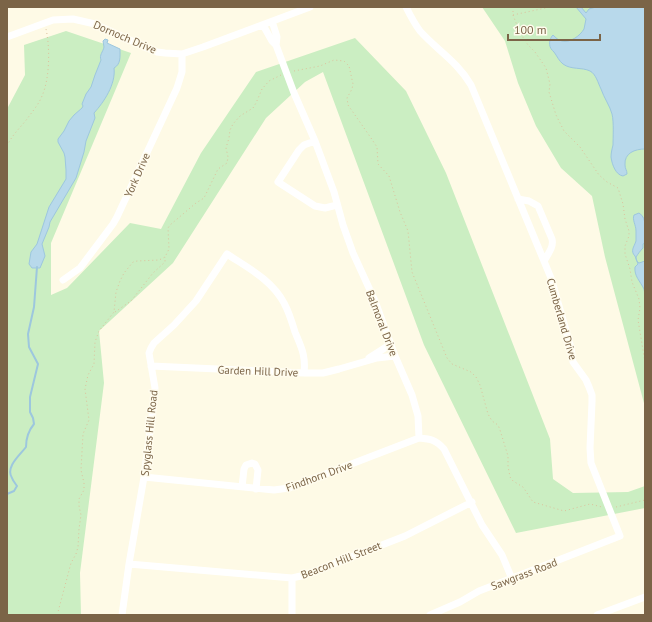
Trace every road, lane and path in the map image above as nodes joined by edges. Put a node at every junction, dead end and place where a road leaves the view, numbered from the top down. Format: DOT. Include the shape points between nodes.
graph roads {
  1 [pos="310,7"];
  2 [pos="406,7"];
  3 [pos="513,7"];
  4 [pos="550,7"];
  5 [pos="513,15"];
  6 [pos="272,21"];
  7 [pos="45,23"];
  8 [pos="263,25"];
  9 [pos="7,37"];
  10 [pos="276,45"];
  11 [pos="182,54"];
  12 [pos="286,72"];
  13 [pos="314,141"];
  14 [pos="7,146"];
  15 [pos="518,199"];
  16 [pos="337,205"];
  17 [pos="165,257"];
  18 [pos="544,261"];
  19 [pos="63,280"];
  20 [pos="114,312"];
  21 [pos="391,344"];
  22 [pos="395,356"];
  23 [pos="364,362"];
  24 [pos="645,362"];
  25 [pos="151,366"];
  26 [pos="304,373"];
  27 [pos="419,438"];
  28 [pos="144,477"];
  29 [pos="242,487"];
  30 [pos="256,489"];
  31 [pos="645,500"];
  32 [pos="472,502"];
  33 [pos="609,508"];
  34 [pos="620,536"];
  35 [pos="129,564"];
  36 [pos="292,578"];
  37 [pos="512,579"];
  38 [pos="645,597"];
  39 [pos="58,615"];
  40 [pos="122,615"];
  41 [pos="292,615"];
  42 [pos="430,615"];
  43 [pos="597,615"];
  1 -- 6 [label="street, Dornoch Drive"];
  2 -- 15 [label="street, Cumberland Drive" via="420,30 466,76"];
  3 -- 5 [label="path"];
  4 -- 5 [label="path"];
  5 -- 24 [label="path" via="520,33 546,68 549,92 564,131 580,147 599,174 618,188 629,231 625,254 639,299 638,320"];
  6 -- 8 [label="street, Dornoch Drive"];
  6 -- 10 [label="street, Balmoral Drive" via="277,37"];
  7 -- 9 [label="street, Dornoch Drive"];
  7 -- 11 [label="street, Dornoch Drive" via="73,19 95,24 157,52"];
  7 -- 14 [label="path" via="49,57 46,86 42,97 10,138"];
  8 -- 10 [label="street, Balmoral Drive"];
  8 -- 11 [label="street, Dornoch Drive"];
  10 -- 12 [label="street, Balmoral Drive"];
  11 -- 19 [label="street, York Drive" via="182,72 177,88 119,214 80,268"];
  12 -- 13 [label="street, Balmoral Drive"];
  12 -- 17 [label="path" via="269,81 253,108 233,124 226,148 227,163 218,169 204,198 168,228 169,250"];
  12 -- 33 [label="path" via="320,66 334,60 344,61 349,66 353,84 348,105 377,147 378,164 389,176 408,231 412,272 447,358 452,364 471,372 476,377 488,414 500,430 508,456 510,477 523,487 533,502 564,511 590,504"];
  13 -- 16 [label="street, Balmoral Drive"];
  13 -- 16 [label="street" via="299,150 278,182 315,206 325,208"];
  15 -- 18 [label="street, Cumberland Drive"];
  15 -- 18 [label="street" via="538,206 552,239 552,247"];
  16 -- 21 [label="street, Balmoral Drive" via="348,240"];
  17 -- 20 [label="path" via="165,262 131,301"];
  17 -- 20 [label="path" via="159,260 133,262 120,281"];
  18 -- 33 [label="street, Cumberland Drive" via="551,278 573,362 592,394 590,456"];
  20 -- 39 [label="path" via="97,336 94,364 85,389 89,420 83,434 84,490 78,499 81,515 78,546"];
  21 -- 22 [label="street, Balmoral Drive"];
  21 -- 23 [label="street, Garden Hill Drive"];
  22 -- 23 [label="street, Garden Hill Drive"];
  22 -- 27 [label="street, Balmoral Drive" via="418,416"];
  23 -- 26 [label="street, Garden Hill Drive" via="323,372"];
  25 -- 26 [label="street, Garden Hill Drive"];
  25 -- 26 [label="street, Spyglass Hill Road" via="149,353 154,343 196,301 227,254 263,278 280,296 304,355"];
  25 -- 28 [label="street, Spyglass Hill Road" via="155,393"];
  27 -- 30 [label="street, Findhorn Drive" via="289,488"];
  27 -- 32 [label="street" via="430,439 444,450"];
  28 -- 29 [label="street, Findhorn Drive"];
  28 -- 35 [label="street, Spyglass Hill Road"];
  29 -- 30 [label="street, Findhorn Drive"];
  29 -- 30 [label="street" via="244,469 252,463 258,470"];
  31 -- 33 [label="path"];
  32 -- 36 [label="street, Beacon Hill Street" via="405,536"];
  32 -- 37 [label="street" via="482,525 502,555"];
  33 -- 34 [label="street, Cumberland Drive"];
  34 -- 37 [label="street, Sawgrass Road"];
  35 -- 36 [label="street, Beacon Hill Street"];
  35 -- 40 [label="street, Spyglass Hill Road"];
  36 -- 41 [label="street"];
  37 -- 42 [label="street, Sawgrass Road" via="479,591"];
  38 -- 43 [label="street"];
}
